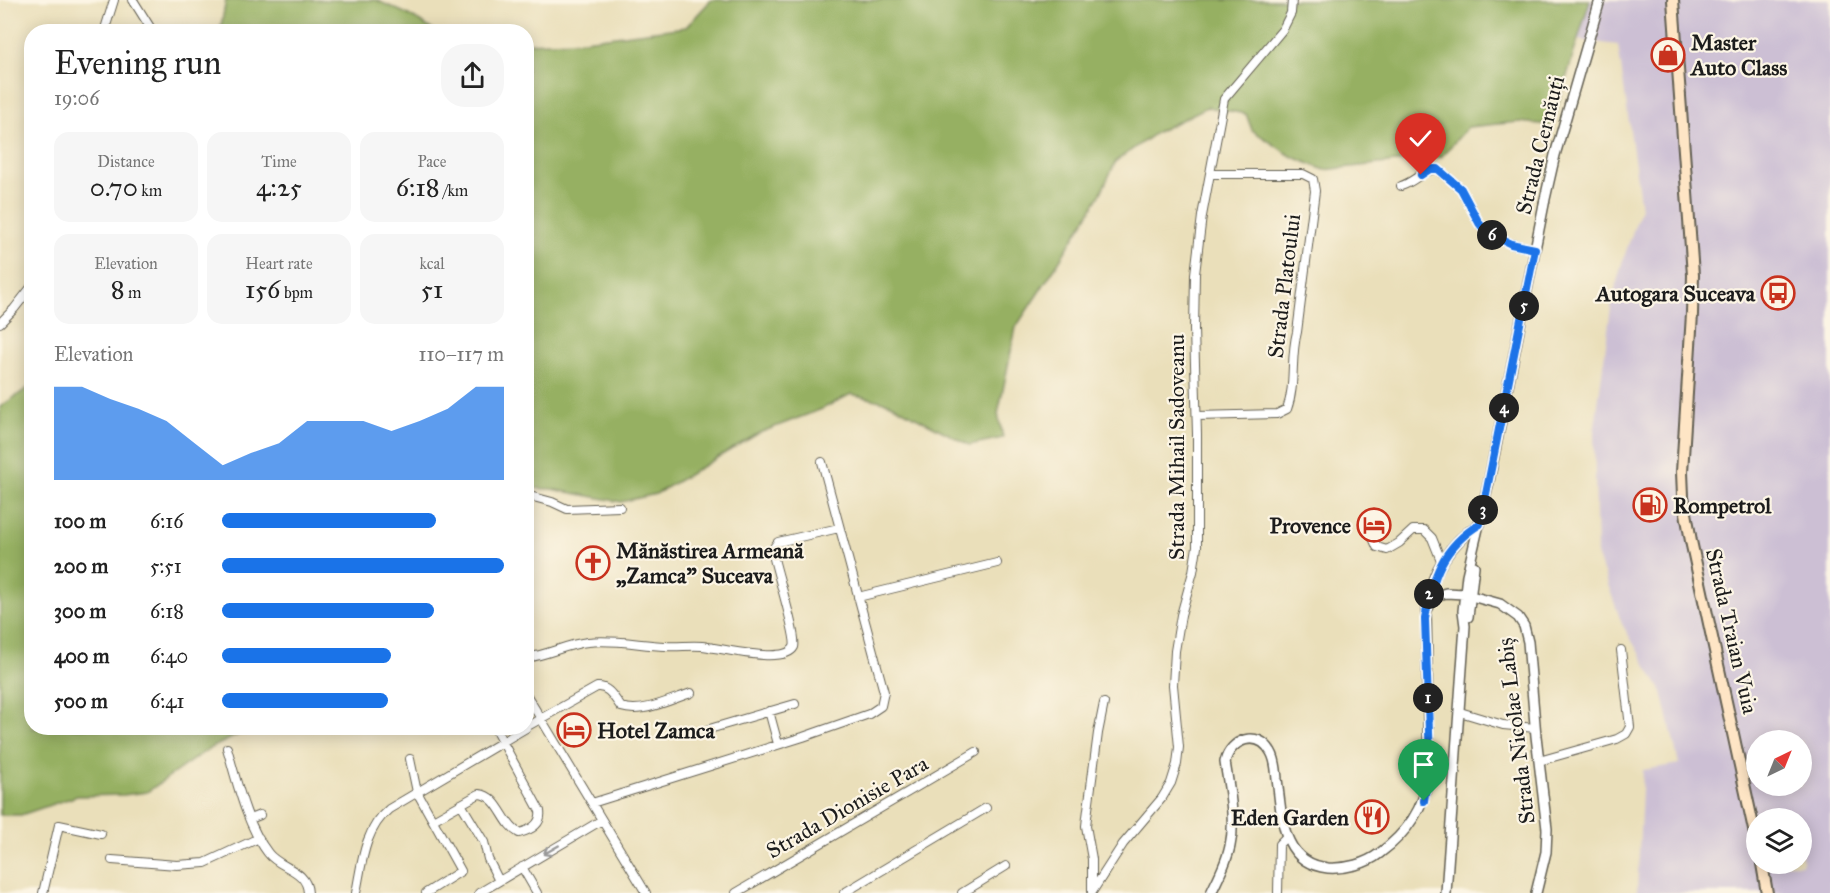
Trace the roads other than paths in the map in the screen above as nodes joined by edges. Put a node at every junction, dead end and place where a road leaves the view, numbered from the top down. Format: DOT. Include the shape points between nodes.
graph roads {
  1 [pos="114,0"];
  2 [pos="133,0"];
  3 [pos="1292,0"];
  4 [pos="1600,0"];
  5 [pos="1673,0"];
  6 [pos="106,24"];
  7 [pos="148,24"];
  8 [pos="1210,174"];
  9 [pos="1401,186"];
  10 [pos="1535,249"];
  11 [pos="24,296"];
  12 [pos="0,323"];
  13 [pos="1197,416"];
  14 [pos="822,462"];
  15 [pos="534,497"];
  16 [pos="620,507"];
  17 [pos="1480,524"];
  18 [pos="840,528"];
  19 [pos="1373,538"];
  20 [pos="997,563"];
  21 [pos="1442,563"];
  22 [pos="858,597"];
  23 [pos="1466,597"];
  24 [pos="1426,612"];
  25 [pos="1426,635"];
  26 [pos="1621,650"];
  27 [pos="534,657"];
  28 [pos="691,693"];
  29 [pos="1104,703"];
  30 [pos="795,704"];
  31 [pos="534,706"];
  32 [pos="769,711"];
  33 [pos="1460,712"];
  34 [pos="542,718"];
  35 [pos="534,722"];
  36 [pos="1535,728"];
  37 [pos="706,730"];
  38 [pos="499,735"];
  39 [pos="513,735"];
  40 [pos="503,741"];
  41 [pos="778,744"];
  42 [pos="227,748"];
  43 [pos="976,752"];
  44 [pos="410,759"];
  45 [pos="1539,761"];
  46 [pos="417,792"];
  47 [pos="592,803"];
  48 [pos="461,804"];
  49 [pos="986,808"];
  50 [pos="1749,808"];
  51 [pos="260,815"];
  52 [pos="250,819"];
  53 [pos="433,820"];
  54 [pos="602,820"];
  55 [pos="101,834"];
  56 [pos="1286,837"];
  57 [pos="259,838"];
  58 [pos="112,860"];
  59 [pos="1006,866"];
  60 [pos="522,867"];
  61 [pos="1764,874"];
  62 [pos="499,881"];
  63 [pos="1092,892"];
  64 [pos="43,893"];
  65 [pos="308,893"];
  66 [pos="356,893"];
  67 [pos="426,893"];
  68 [pos="479,893"];
  69 [pos="537,893"];
  70 [pos="646,893"];
  71 [pos="736,893"];
  72 [pos="844,893"];
  73 [pos="962,893"];
  74 [pos="1211,893"];
  75 [pos="1278,893"];
  76 [pos="1446,893"];
  77 [pos="1536,893"];
  78 [pos="1767,893"];
  1 -- 6 [label="street"];
  2 -- 7 [label="street"];
  3 -- 8 [label="street, Strada Mihail Sadoveanu" via="1292,13 1283,29 1224,99"];
  4 -- 10 [label="street, Strada Cernăuți" via="1555,155"];
  5 -- 50 [label="main road, Strada Traian Vuia" via="1693,275 1683,496"];
  8 -- 13 [label="street, Strada Mihail Sadoveanu" via="1195,274"];
  8 -- 13 [label="street, Strada Platoului" via="1303,174 1313,179 1315,191 1287,409 1277,414"];
  9 -- 10 [label="street" via="1430,169 1438,169 1461,189 1486,232 1511,244"];
  10 -- 17 [label="street, Strada Cernăuți"];
  11 -- 12 [label="street"];
  13 -- 63 [label="street, Strada Mihail Sadoveanu" via="1197,547 1173,668 1177,764 1162,798 1123,844"];
  14 -- 18 [label="street"];
  15 -- 16 [label="street" via="567,509"];
  17 -- 21 [label="street" via="1460,538"];
  17 -- 23 [label="street, Strada Cernăuți"];
  18 -- 22 [label="street"];
  18 -- 27 [label="street" via="778,542 772,550 795,636 789,653 755,654 700,645 604,641"];
  19 -- 21 [label="street" via="1377,547 1387,550 1413,530 1425,530"];
  20 -- 22 [label="street"];
  21 -- 24 [label="street" via="1431,586"];
  22 -- 41 [label="street" via="884,692 881,706 869,714"];
  23 -- 24 [label="street" via="1455,592 1439,595"];
  23 -- 25 [label="street" via="1448,598 1438,604 1430,614"];
  23 -- 33 [label="street, Strada Cernăuți"];
  23 -- 36 [label="street, Strada Nicolae Labiș" via="1500,604 1524,626"];
  24 -- 25 [label="street"];
  25 -- 56 [label="street" via="1430,760 1424,801 1415,818 1375,857 1344,868 1316,866 1302,859"];
  26 -- 45 [label="street" via="1630,727 1626,734"];
  28 -- 34 [label="street" via="633,709 621,707 608,689 597,687"];
  29 -- 63 [label="street, Strada Mihail Sadoveanu" via="1086,817"];
  30 -- 32 [label="street"];
  31 -- 34 [label="street"];
  32 -- 37 [label="street"];
  32 -- 41 [label="street"];
  33 -- 36 [label="street"];
  33 -- 76 [label="street, Strada Cernăuți"];
  34 -- 35 [label="street"];
  34 -- 47 [label="street"];
  36 -- 45 [label="street, Strada Nicolae Labiș"];
  38 -- 40 [label="street"];
  39 -- 40 [label="street"];
  40 -- 46 [label="street"];
  40 -- 48 [label="street" via="540,811 538,823 519,833 487,795 479,794"];
  41 -- 47 [label="street"];
  42 -- 52 [label="street"];
  43 -- 71 [label="street, Strada Dionisie Para"];
  44 -- 46 [label="street"];
  45 -- 77 [label="street, Strada Nicolae Labiș" via="1547,840"];
  46 -- 53 [label="street"];
  46 -- 66 [label="street" via="389,809 374,825 367,838"];
  47 -- 54 [label="street"];
  48 -- 53 [label="street"];
  48 -- 62 [label="street" via="484,842"];
  49 -- 72 [label="street"];
  51 -- 52 [label="street"];
  52 -- 57 [label="street"];
  53 -- 67 [label="street" via="461,871"];
  54 -- 60 [label="street, one-way"];
  54 -- 70 [label="street"];
  55 -- 64 [label="street" via="59,825"];
  56 -- 74 [label="street" via="1271,752 1263,742 1245,739 1227,753 1225,762 1233,828"];
  56 -- 75 [label="street" via="1279,844"];
  57 -- 58 [label="street" via="205,863"];
  57 -- 65 [label="street" via="274,861 303,877"];
  59 -- 73 [label="street"];
  60 -- 62 [label="street"];
  60 -- 69 [label="street"];
  61 -- 78 [label="main road"];
  62 -- 68 [label="street"];
}
